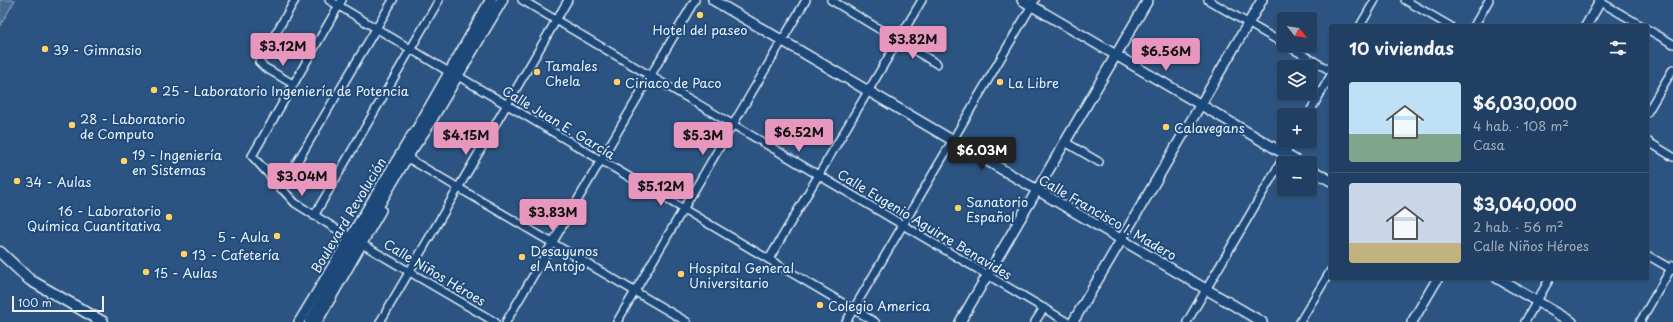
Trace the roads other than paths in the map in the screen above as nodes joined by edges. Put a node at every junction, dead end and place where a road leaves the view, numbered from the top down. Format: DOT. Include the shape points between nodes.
graph roads {
  1 [pos="294,0"];
  2 [pos="329,0"];
  3 [pos="393,0"];
  4 [pos="439,0"];
  5 [pos="491,0"];
  6 [pos="502,0"];
  7 [pos="522,0"];
  8 [pos="568,0"];
  9 [pos="695,0"];
  10 [pos="713,0"];
  11 [pos="806,0"];
  12 [pos="831,0"];
  13 [pos="922,0"];
  14 [pos="1022,0"];
  15 [pos="1148,0"];
  16 [pos="1208,0"];
  17 [pos="1262,0"];
  18 [pos="1375,0"];
  19 [pos="1405,0"];
  20 [pos="1489,0"];
  21 [pos="1599,1"];
  22 [pos="340,3"];
  23 [pos="1033,3"];
  24 [pos="556,20"];
  25 [pos="1248,23"];
  26 [pos="1361,24"];
  27 [pos="1447,24"];
  28 [pos="1475,24"];
  29 [pos="1587,24"];
  30 [pos="1639,24"];
  31 [pos="376,28"];
  32 [pos="1649,30"];
  33 [pos="898,40"];
  34 [pos="1277,40"];
  35 [pos="781,41"];
  36 [pos="1673,44"];
  37 [pos="411,49"];
  38 [pos="1297,52"];
  39 [pos="1116,55"];
  40 [pos="937,64"];
  41 [pos="1673,69"];
  42 [pos="1329,70"];
  43 [pos="454,74"];
  44 [pos="650,76"];
  45 [pos="1329,79"];
  46 [pos="293,84"];
  47 [pos="868,92"];
  48 [pos="1200,104"];
  49 [pos="507,105"];
  50 [pos="1312,108"];
  51 [pos="1649,110"];
  52 [pos="424,124"];
  53 [pos="732,124"];
  54 [pos="951,141"];
  55 [pos="1065,142"];
  56 [pos="1649,142"];
  57 [pos="1289,148"];
  58 [pos="1285,154"];
  59 [pos="1288,156"];
  60 [pos="1673,156"];
  61 [pos="411,160"];
  62 [pos="601,160"];
  63 [pos="1099,162"];
  64 [pos="400,164"];
  65 [pos="1317,173"];
  66 [pos="818,175"];
  67 [pos="1329,180"];
  68 [pos="458,188"];
  69 [pos="281,189"];
  70 [pos="1037,191"];
  71 [pos="683,209"];
  72 [pos="314,216"];
  73 [pos="902,225"];
  74 [pos="349,237"];
  75 [pos="1121,240"];
  76 [pos="552,243"];
  77 [pos="362,244"];
  78 [pos="0,252"];
  79 [pos="1649,256"];
  80 [pos="768,259"];
  81 [pos="1672,268"];
  82 [pos="409,271"];
  83 [pos="1329,273"];
  84 [pos="988,275"];
  85 [pos="1437,280"];
  86 [pos="1500,280"];
  87 [pos="1549,280"];
  88 [pos="1206,289"];
  89 [pos="635,291"];
  90 [pos="1537,301"];
  91 [pos="1044,308"];
  92 [pos="853,309"];
  93 [pos="99,321"];
  94 [pos="300,322"];
  95 [pos="306,322"];
  96 [pos="310,322"];
  97 [pos="317,322"];
  98 [pos="380,322"];
  99 [pos="495,322"];
  100 [pos="506,322"];
  101 [pos="617,322"];
  102 [pos="687,322"];
  103 [pos="846,322"];
  104 [pos="875,322"];
  105 [pos="960,322"];
  106 [pos="1035,322"];
  107 [pos="1067,322"];
  108 [pos="1073,322"];
  109 [pos="1187,322"];
  110 [pos="1262,322"];
  111 [pos="1300,322"];
  112 [pos="1412,322"];
  113 [pos="1524,322"];
  114 [pos="1572,322"];
  115 [pos="1640,322"];
  1 -- 46 [label="street" via="259,62"];
  2 -- 22 [label="street, Calle Juan E. García"];
  3 -- 31 [label="street"];
  4 -- 37 [label="street"];
  5 -- 43 [label="main road, Boulevard Revolución"];
  6 -- 43 [label="main road"];
  7 -- 24 [label="street, Calle Eugenio Aguirre Benavides"];
  8 -- 24 [label="street"];
  9 -- 44 [label="street"];
  10 -- 35 [label="street, Calle Francisco I. Madero"];
  11 -- 35 [label="street"];
  12 -- 33 [label="street"];
  13 -- 33 [label="street"];
  14 -- 23 [label="street"];
  15 -- 39 [label="street"];
  16 -- 25 [label="street"];
  17 -- 25 [label="street"];
  18 -- 26 [label="street"];
  19 -- 27 [label="street"];
  20 -- 28 [label="street"];
  21 -- 29 [label="street"];
  21 -- 30 [label="street"];
  22 -- 31 [label="street, Calle Juan E. García"];
  22 -- 46 [label="street"];
  23 -- 39 [label="street"];
  23 -- 54 [label="street"];
  24 -- 44 [label="street, Calle Eugenio Aguirre Benavides"];
  24 -- 49 [label="street"];
  25 -- 34 [label="street"];
  25 -- 48 [label="street"];
  31 -- 37 [label="street, Calle Juan E. García"];
  31 -- 69 [label="street"];
  32 -- 36 [label="street"];
  33 -- 40 [label="street"];
  33 -- 47 [label="street"];
  35 -- 47 [label="street, Calle Francisco I. Madero"];
  35 -- 53 [label="street"];
  37 -- 43 [label="street, Calle Juan E. García"];
  37 -- 72 [label="street"];
  38 -- 42 [label="street"];
  39 -- 48 [label="street"];
  39 -- 55 [label="street"];
  41 -- 51 [label="street"];
  43 -- 49 [label="street, Calle Juan E. García"];
  43 -- 52 [label="main road, Boulevard Revolución"];
  44 -- 53 [label="street, Calle Eugenio Aguirre Benavides"];
  44 -- 62 [label="street"];
  45 -- 50 [label="street"];
  46 -- 69 [label="street" via="252,156"];
  47 -- 54 [label="street, Calle Francisco I. Madero"];
  47 -- 66 [label="street"];
  48 -- 58 [label="street"];
  48 -- 75 [label="street"];
  49 -- 62 [label="street, Calle Juan E. García"];
  49 -- 68 [label="street"];
  52 -- 61 [label="street"];
  52 -- 64 [label="main road, Boulevard Revolución"];
  52 -- 74 [label="street, Boulevard Revolución"];
  53 -- 66 [label="street, Calle Eugenio Aguirre Benavides"];
  53 -- 71 [label="street"];
  54 -- 70 [label="street, Calle Francisco I. Madero"];
  54 -- 73 [label="street"];
  55 -- 63 [label="street"];
  55 -- 70 [label="street"];
  56 -- 60 [label="street"];
  57 -- 58 [label="street"];
  58 -- 59 [label="street"];
  58 -- 88 [label="street"];
  61 -- 68 [label="street"];
  61 -- 77 [label="street"];
  62 -- 71 [label="street, Calle Juan E. García"];
  62 -- 76 [label="street"];
  64 -- 95 [label="main road, Boulevard Revolución"];
  64 -- 96 [label="main road, Boulevard Revolución"];
  65 -- 67 [label="street"];
  66 -- 73 [label="street, Calle Eugenio Aguirre Benavides"];
  66 -- 80 [label="street"];
  68 -- 76 [label="street"];
  68 -- 82 [label="street"];
  69 -- 72 [label="street"];
  70 -- 75 [label="street, Calle Francisco I. Madero"];
  70 -- 84 [label="street"];
  71 -- 80 [label="street, Calle Juan E. García"];
  71 -- 89 [label="street"];
  72 -- 74 [label="street"];
  73 -- 84 [label="street, Calle Eugenio Aguirre Benavides"];
  73 -- 92 [label="street"];
  74 -- 94 [label="street, Boulevard Revolución"];
  75 -- 88 [label="street, Calle Francisco I. Madero"];
  75 -- 108 [label="street"];
  76 -- 89 [label="street"];
  76 -- 100 [label="street"];
  77 -- 82 [label="street, Calle Niños Héroes"];
  77 -- 97 [label="street"];
  78 -- 93 [label="main road" via="30,280"];
  79 -- 81 [label="street"];
  80 -- 92 [label="street, Calle Juan E. García"];
  81 -- 115 [label="street"];
  82 -- 98 [label="street"];
  82 -- 99 [label="street, Calle Niños Héroes"];
  83 -- 111 [label="street"];
  84 -- 91 [label="street, Calle Eugenio Aguirre Benavides"];
  84 -- 105 [label="street"];
  85 -- 112 [label="street"];
  86 -- 90 [label="street"];
  87 -- 90 [label="street"];
  88 -- 109 [label="street"];
  88 -- 110 [label="street, Calle Francisco I. Madero"];
  89 -- 101 [label="street"];
  89 -- 102 [label="street"];
  90 -- 113 [label="street"];
  90 -- 114 [label="street"];
  91 -- 106 [label="street"];
  91 -- 107 [label="street, Calle Eugenio Aguirre Benavides"];
  92 -- 103 [label="street"];
  92 -- 104 [label="street, Calle Juan E. García"];
}
